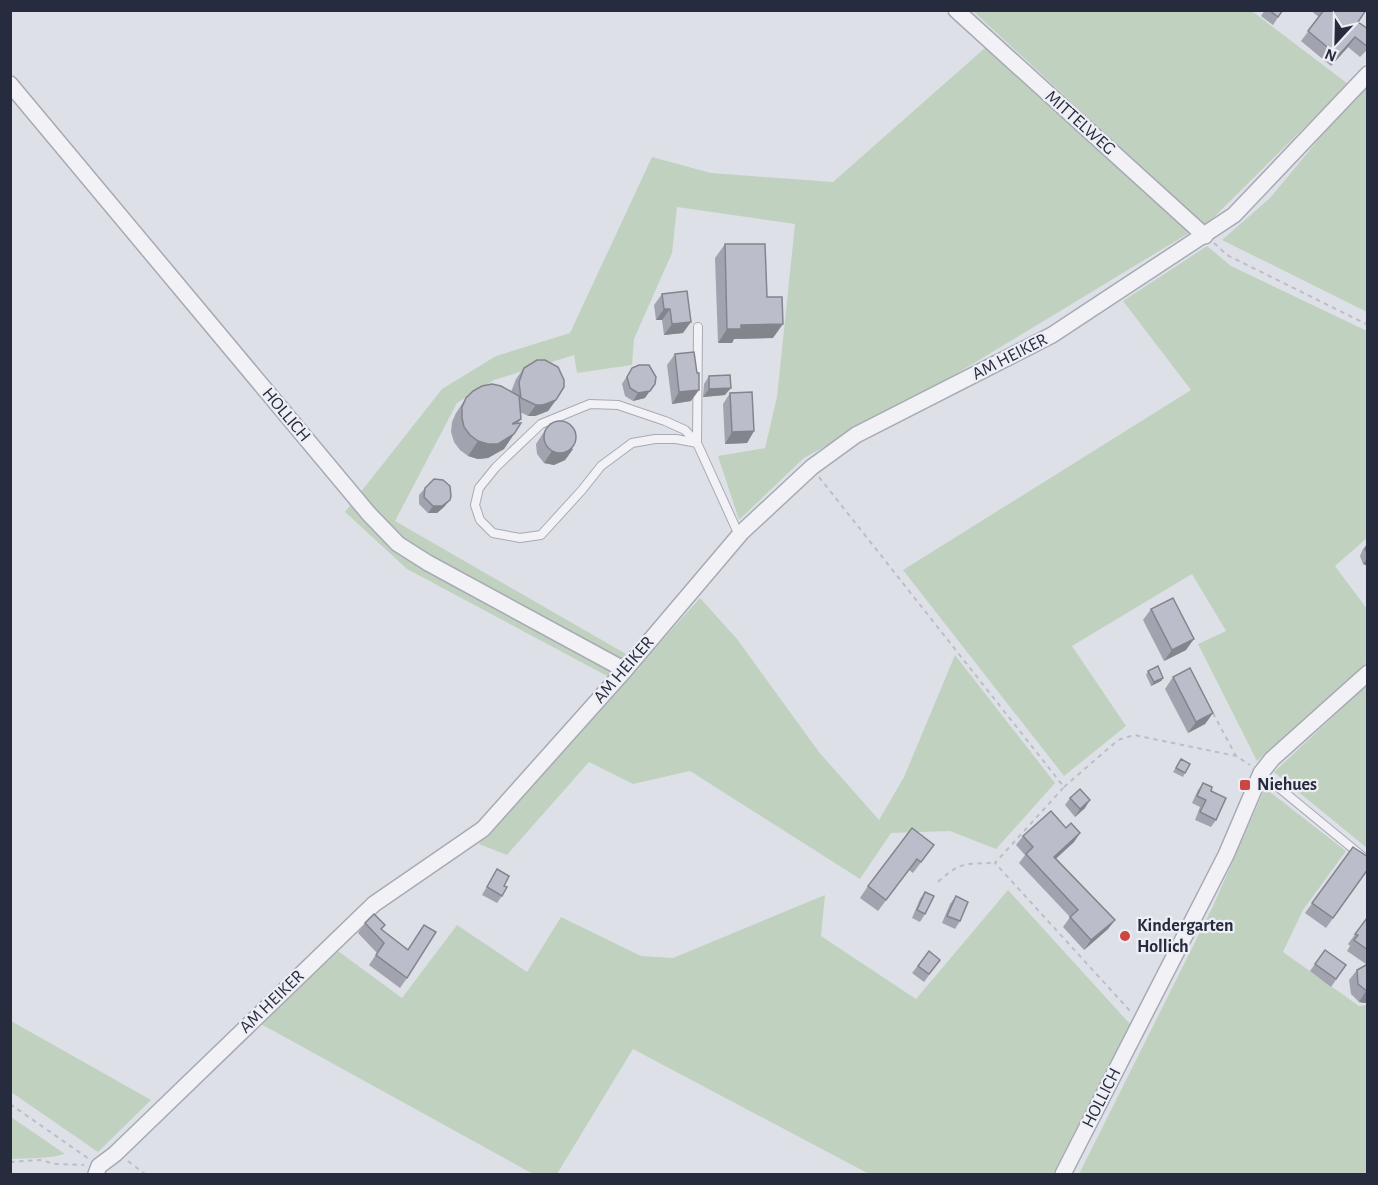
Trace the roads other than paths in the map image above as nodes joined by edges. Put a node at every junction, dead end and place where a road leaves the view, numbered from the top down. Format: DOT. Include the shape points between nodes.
graph roads {
  1 [pos="956,10"];
  2 [pos="1368,74"];
  3 [pos="10,84"];
  4 [pos="1205,236"];
  5 [pos="698,327"];
  6 [pos="697,443"];
  7 [pos="740,535"];
  8 [pos="625,670"];
  9 [pos="1368,673"];
  10 [pos="1261,773"];
  11 [pos="1368,861"];
  12 [pos="97,1170"];
  13 [pos="1063,1174"];
  1 -- 4 [label="street, MITTELWEG"];
  2 -- 4 [label="street, AM HEIKER" via="1234,215"];
  3 -- 8 [label="street, HOLLICH" via="398,544"];
  4 -- 7 [label="street, AM HEIKER" via="1052,335 856,435 812,467"];
  5 -- 6 [label="lane"];
  6 -- 6 [label="lane" via="676,439 632,443 601,466 541,536 520,538 493,533 480,520 475,505 479,488 496,467 541,424 590,404 618,405 665,421 685,430"];
  6 -- 7 [label="lane"];
  7 -- 8 [label="street, AM HEIKER"];
  8 -- 12 [label="street, AM HEIKER" via="483,829 374,903"];
  9 -- 10 [label="street, HOLLICH"];
  10 -- 11 [label="lane"];
  10 -- 13 [label="street, HOLLICH" via="1226,855"];
}
